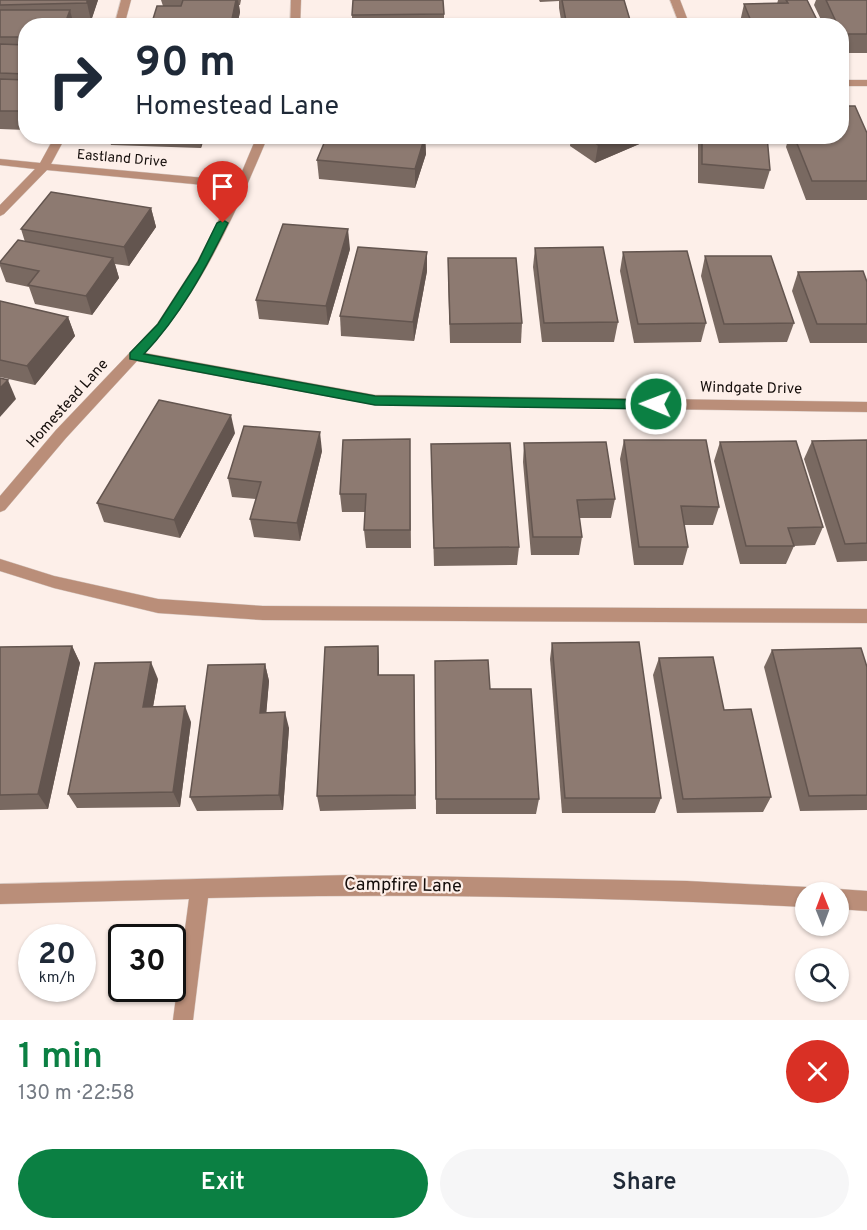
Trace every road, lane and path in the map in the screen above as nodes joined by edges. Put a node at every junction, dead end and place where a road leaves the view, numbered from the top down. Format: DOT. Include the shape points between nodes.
graph roads {
  1 [pos="126,0"];
  2 [pos="296,0"];
  3 [pos="675,0"];
  4 [pos="121,18"];
  5 [pos="295,18"];
  6 [pos="682,18"];
  7 [pos="849,82"];
  8 [pos="867,83"];
  9 [pos="57,144"];
  10 [pos="260,144"];
  11 [pos="0,162"];
  12 [pos="44,166"];
  13 [pos="242,185"];
  14 [pos="0,212"];
  15 [pos="134,356"];
  16 [pos="867,407"];
  17 [pos="0,506"];
  18 [pos="0,565"];
  19 [pos="867,616"];
  20 [pos="200,889"];
  21 [pos="0,894"];
  22 [pos="795,896"];
  23 [pos="849,900"];
  24 [pos="867,901"];
  25 [pos="183,1020"];
  1 -- 4 [label="street"];
  2 -- 5 [label="street"];
  3 -- 6 [label="street"];
  7 -- 8 [label="street"];
  9 -- 12 [label="street"];
  10 -- 13 [label="street, Homestead Lane"];
  11 -- 12 [label="street, Eastland Drive"];
  12 -- 13 [label="street, Eastland Drive"];
  12 -- 14 [label="street"];
  13 -- 15 [label="street, Homestead Lane" via="203,262 162,327"];
  15 -- 16 [label="street, Windgate Drive" via="375,400"];
  15 -- 17 [label="street, Homestead Lane"];
  18 -- 19 [label="street" via="158,606 263,613"];
  20 -- 21 [label="street, Campfire Lane"];
  20 -- 22 [label="street, Campfire Lane" via="374,885"];
  20 -- 25 [label="street"];
  23 -- 24 [label="street"];
}
